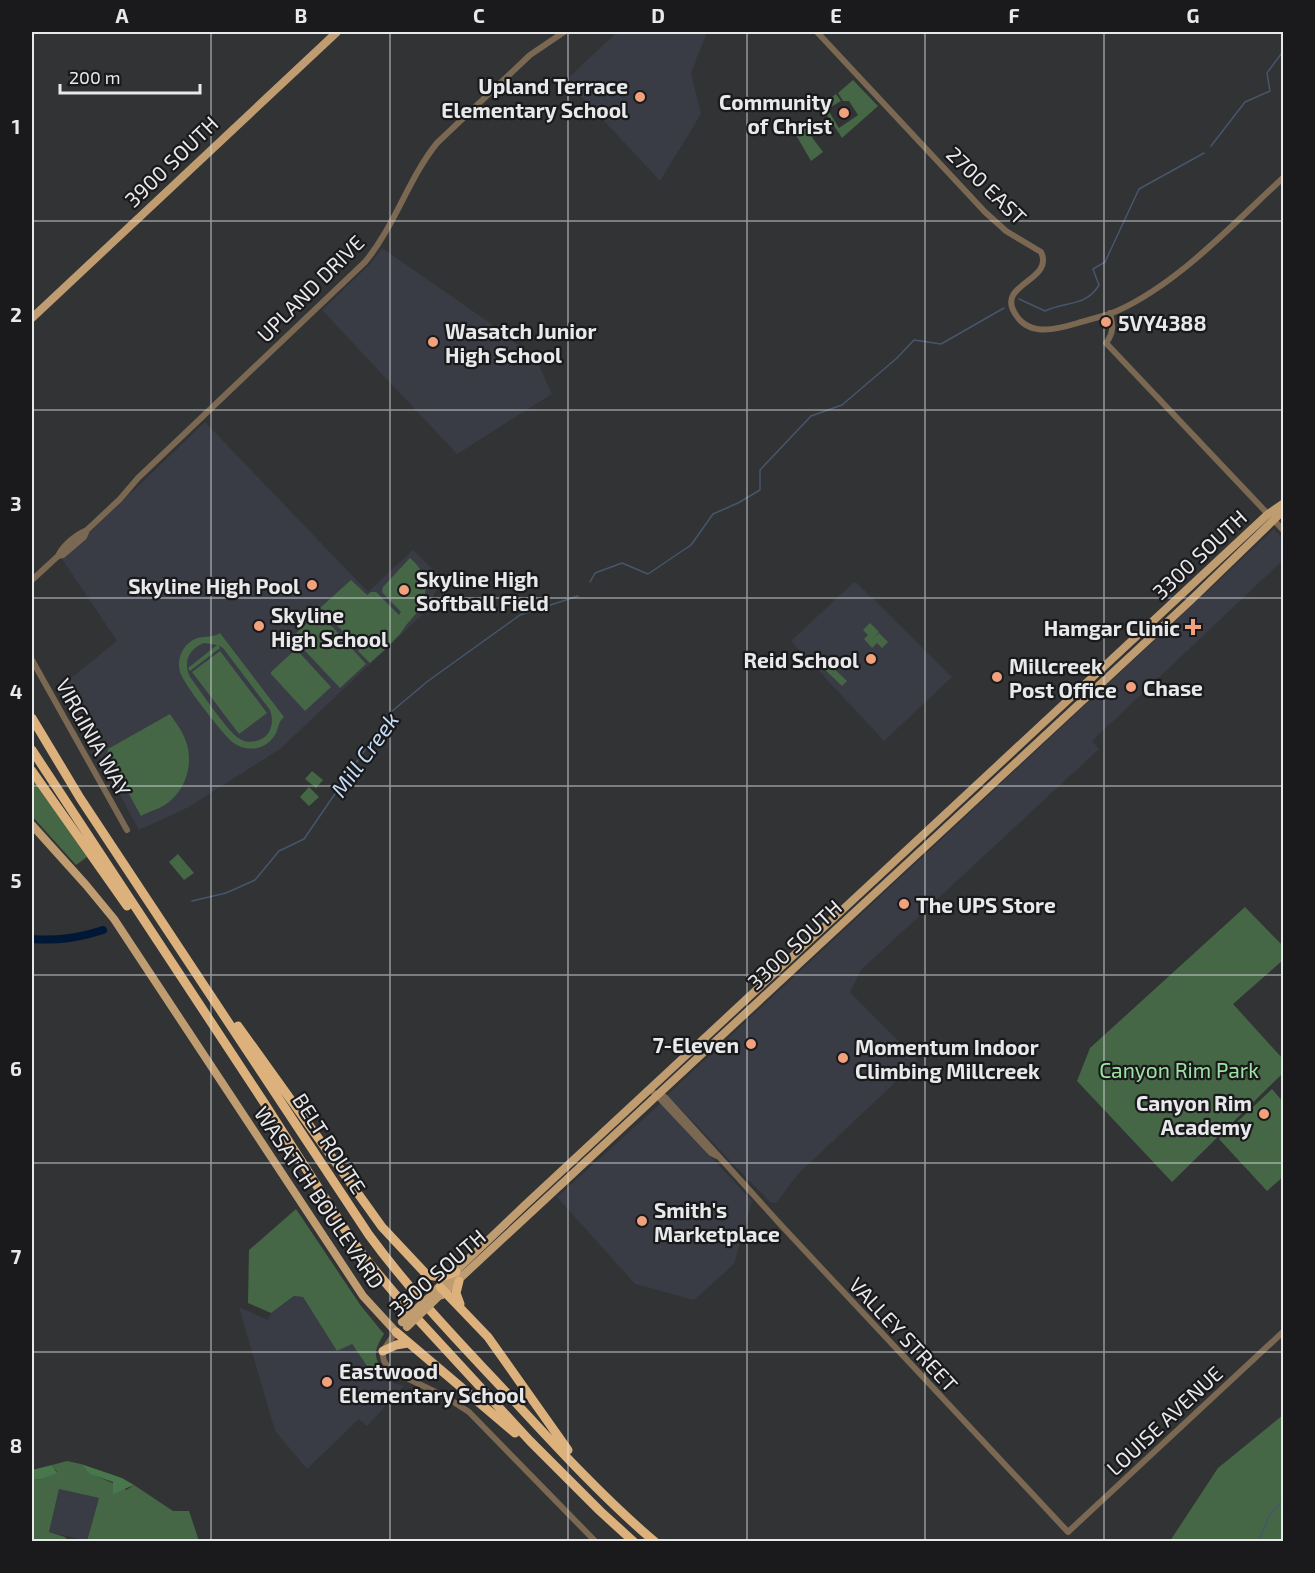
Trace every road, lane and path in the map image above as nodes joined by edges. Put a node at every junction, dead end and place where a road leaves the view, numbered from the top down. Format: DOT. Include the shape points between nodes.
graph roads {
  1 [pos="337,32"];
  2 [pos="564,32"];
  3 [pos="817,32"];
  4 [pos="1284,177"];
  5 [pos="1110,313"];
  6 [pos="32,318"];
  7 [pos="1284,503"];
  8 [pos="1284,510"];
  9 [pos="1270,518"];
  10 [pos="87,530"];
  11 [pos="1284,531"];
  12 [pos="58,556"];
  13 [pos="32,580"];
  14 [pos="32,660"];
  15 [pos="32,718"];
  16 [pos="32,750"];
  17 [pos="32,771"];
  18 [pos="32,825"];
  19 [pos="128,830"];
  20 [pos="191,966"];
  21 [pos="192,992"];
  22 [pos="647,1092"];
  23 [pos="659,1094"];
  24 [pos="457,1276"];
  25 [pos="439,1293"];
  26 [pos="467,1314"];
  27 [pos="1284,1331"];
  28 [pos="396,1332"];
  29 [pos="408,1343"];
  30 [pos="383,1351"];
  31 [pos="530,1442"];
  32 [pos="593,1482"];
  33 [pos="1068,1532"];
  34 [pos="596,1542"];
  35 [pos="634,1542"];
  36 [pos="655,1542"];
  1 -- 6 [label="main road, 3900 SOUTH"];
  2 -- 10 [label="street, UPLAND DRIVE" via="530,55 437,143 365,262"];
  3 -- 5 [label="street, 2700 EAST" via="989,217 1041,252 1040,270 1014,292 1012,309 1016,316 1029,326 1049,330"];
  4 -- 5 [label="street, 2700 EAST" via="1197,258 1145,295"];
  5 -- 9 [label="street" via="1112,327 1106,343"];
  7 -- 9 [label="main road, 3300 SOUTH"];
  8 -- 9 [label="main road, 3300 SOUTH"];
  9 -- 11 [label="street"];
  9 -- 22 [label="main road, 3300 SOUTH"];
  9 -- 23 [label="main road, 3300 SOUTH"];
  10 -- 12 [label="street, UPLAND DRIVE" via="84,537"];
  10 -- 12 [label="street, UPLAND DRIVE"];
  12 -- 13 [label="street, UPLAND DRIVE"];
  14 -- 19 [label="street, VIRGINIA WAY"];
  15 -- 20 [label="highway, BELT ROUTE"];
  16 -- 21 [label="highway, BELT ROUTE"];
  17 -- 21 [label="highway"];
  18 -- 28 [label="main road, WASATCH BOULEVARD" via="121,929 358,1288"];
  20 -- 24 [label="highway" via="382,1227 427,1275"];
  20 -- 32 [label="highway, BELT ROUTE" via="396,1273"];
  21 -- 31 [label="highway, BELT ROUTE" via="349,1236 401,1301"];
  22 -- 23 [label="street"];
  22 -- 24 [label="main road, 3300 SOUTH"];
  23 -- 24 [label="main road, 3300 SOUTH"];
  23 -- 33 [label="street, VALLEY STREET"];
  24 -- 25 [label="main road, 3300 SOUTH"];
  24 -- 26 [label="highway" via="458,1301"];
  25 -- 26 [label="highway"];
  25 -- 28 [label="main road, 3300 SOUTH, bridge"];
  26 -- 32 [label="highway" via="501,1354"];
  27 -- 33 [label="street, LOUISE AVENUE"];
  28 -- 29 [label="highway"];
  28 -- 30 [label="street"];
  29 -- 30 [label="highway"];
  29 -- 31 [label="highway" via="516,1435"];
  30 -- 34 [label="street" via="390,1370 469,1412"];
  31 -- 35 [label="highway, BELT ROUTE"];
  32 -- 36 [label="highway, BELT ROUTE"];
}
